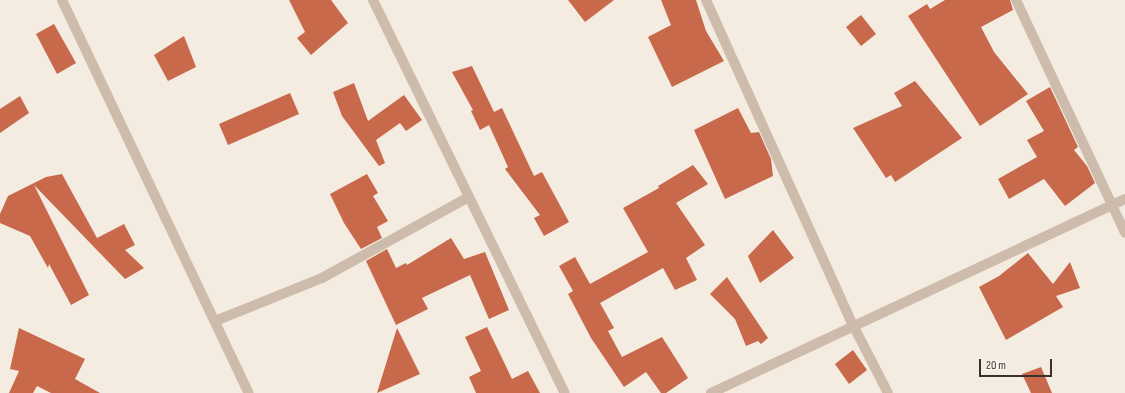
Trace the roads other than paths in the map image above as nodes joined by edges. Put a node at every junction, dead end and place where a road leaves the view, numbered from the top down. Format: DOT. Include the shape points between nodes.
graph roads {
  1 [pos="62,0"];
  2 [pos="373,0"];
  3 [pos="706,0"];
  4 [pos="1016,0"];
  5 [pos="469,196"];
  6 [pos="1125,199"];
  7 [pos="1111,205"];
  8 [pos="1125,233"];
  9 [pos="215,321"];
  10 [pos="853,325"];
  11 [pos="249,393"];
  12 [pos="566,393"];
  13 [pos="711,393"];
  14 [pos="888,393"];
  1 -- 9 [label="street"];
  2 -- 5 [label="street"];
  3 -- 10 [label="street"];
  4 -- 7 [label="street"];
  5 -- 9 [label="street" via="322,278"];
  5 -- 12 [label="street"];
  6 -- 7 [label="street"];
  7 -- 8 [label="street"];
  7 -- 10 [label="street"];
  9 -- 11 [label="street"];
  10 -- 13 [label="street"];
  10 -- 14 [label="street"];
}
